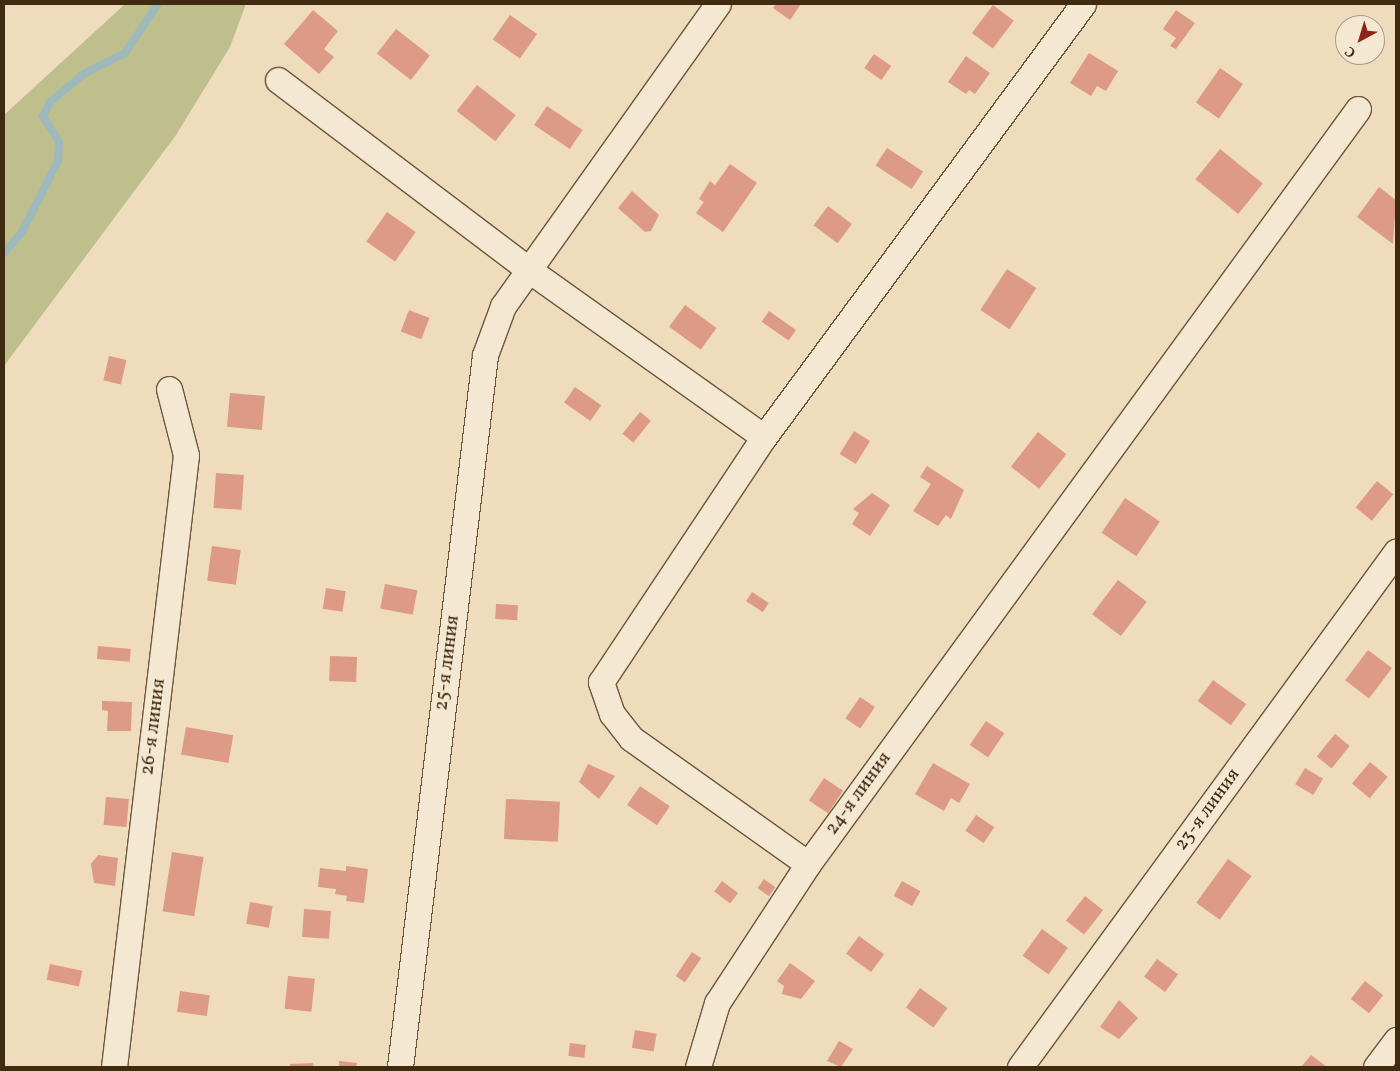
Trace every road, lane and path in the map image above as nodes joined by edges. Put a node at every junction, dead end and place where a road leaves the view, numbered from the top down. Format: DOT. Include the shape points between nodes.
graph roads {
  1 [pos="718,4"];
  2 [pos="1083,4"];
  3 [pos="278,80"];
  4 [pos="1358,109"];
  5 [pos="529,270"];
  6 [pos="169,389"];
  7 [pos="764,436"];
  8 [pos="1396,552"];
  9 [pos="808,864"];
  10 [pos="1396,1040"];
  11 [pos="114,1067"];
  12 [pos="400,1067"];
  13 [pos="698,1067"];
  14 [pos="1020,1067"];
  15 [pos="1376,1067"];
  1 -- 5 [label="street, 25-я линия"];
  2 -- 7 [label="street"];
  3 -- 5 [label="street"];
  4 -- 9 [label="street, 24-я линия"];
  5 -- 7 [label="street"];
  5 -- 12 [label="street, 25-я линия" via="503,306 485,355"];
  6 -- 11 [label="street, 26-я линия" via="186,455"];
  7 -- 9 [label="street" via="601,682 612,714 631,738"];
  8 -- 14 [label="street, 23-я линия"];
  9 -- 13 [label="street, 24-я линия" via="717,1002"];
  10 -- 15 [label="street"];
}
